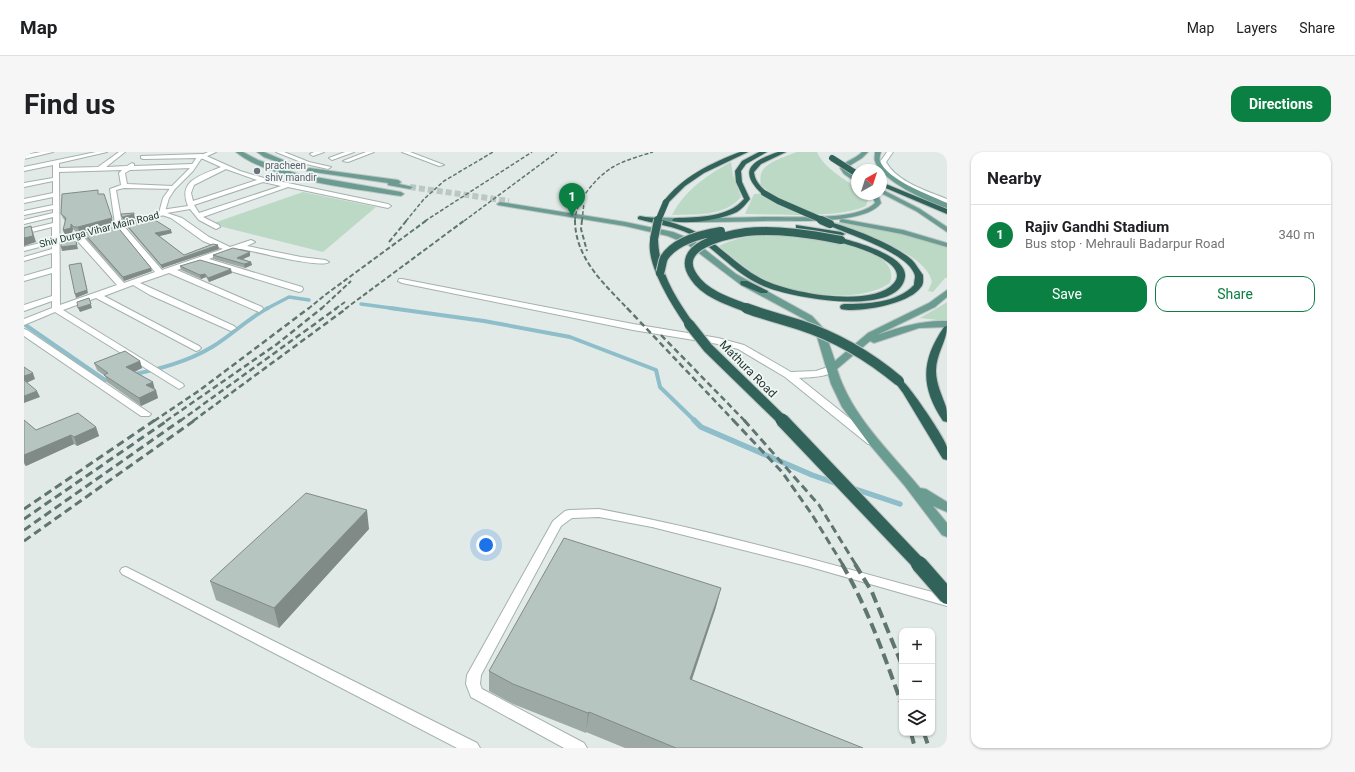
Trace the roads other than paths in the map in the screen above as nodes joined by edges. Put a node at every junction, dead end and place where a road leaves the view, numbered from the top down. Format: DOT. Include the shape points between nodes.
graph roads {
  1 [pos="50,152"];
  2 [pos="104,152"];
  3 [pos="122,152"];
  4 [pos="148,152"];
  5 [pos="213,152"];
  6 [pos="239,152"];
  7 [pos="260,152"];
  8 [pos="279,152"];
  9 [pos="321,152"];
  10 [pos="351,152"];
  11 [pos="371,152"];
  12 [pos="406,152"];
  13 [pos="745,152"];
  14 [pos="764,152"];
  15 [pos="783,152"];
  16 [pos="830,152"];
  17 [pos="865,152"];
  18 [pos="878,152"];
  19 [pos="890,152"];
  20 [pos="174,154"];
  21 [pos="313,154"];
  22 [pos="143,156"];
  23 [pos="202,156"];
  24 [pos="24,157"];
  25 [pos="332,158"];
  26 [pos="346,161"];
  27 [pos="441,165"];
  28 [pos="161,166"];
  29 [pos="193,166"];
  30 [pos="130,167"];
  31 [pos="225,167"];
  32 [pos="328,167"];
  33 [pos="24,168"];
  34 [pos="100,168"];
  35 [pos="188,172"];
  36 [pos="122,173"];
  37 [pos="154,173"];
  38 [pos="91,174"];
  39 [pos="851,174"];
  40 [pos="851,175"];
  41 [pos="24,178"];
  42 [pos="55,178"];
  43 [pos="263,180"];
  44 [pos="24,185"];
  45 [pos="124,186"];
  46 [pos="286,186"];
  47 [pos="887,186"];
  48 [pos="172,188"];
  49 [pos="887,194"];
  50 [pos="877,200"];
  51 [pos="24,201"];
  52 [pos="509,201"];
  53 [pos="947,201"];
  54 [pos="56,206"];
  55 [pos="192,206"];
  56 [pos="388,206"];
  57 [pos="498,206"];
  58 [pos="947,206"];
  59 [pos="569,211"];
  60 [pos="163,212"];
  61 [pos="947,212"];
  62 [pos="24,213"];
  63 [pos="56,214"];
  64 [pos="198,216"];
  65 [pos="597,216"];
  66 [pos="633,217"];
  67 [pos="803,219"];
  68 [pos="675,220"];
  69 [pos="24,222"];
  70 [pos="56,224"];
  71 [pos="119,224"];
  72 [pos="216,227"];
  73 [pos="947,230"];
  74 [pos="24,232"];
  75 [pos="77,235"];
  76 [pos="56,240"];
  77 [pos="251,242"];
  78 [pos="947,245"];
  79 [pos="234,247"];
  80 [pos="24,249"];
  81 [pos="56,250"];
  82 [pos="891,251"];
  83 [pos="24,259"];
  84 [pos="200,259"];
  85 [pos="325,262"];
  86 [pos="56,269"];
  87 [pos="170,270"];
  88 [pos="160,273"];
  89 [pos="660,273"];
  90 [pos="24,279"];
  91 [pos="747,279"];
  92 [pos="133,282"];
  93 [pos="402,282"];
  94 [pos="122,286"];
  95 [pos="299,289"];
  96 [pos="947,293"];
  97 [pos="96,295"];
  98 [pos="56,297"];
  99 [pos="24,308"];
  100 [pos="56,309"];
  101 [pos="259,309"];
  102 [pos="26,321"];
  103 [pos="947,324"];
  104 [pos="231,328"];
  105 [pos="947,329"];
  106 [pos="24,332"];
  107 [pos="858,346"];
  108 [pos="196,348"];
  109 [pos="831,369"];
  110 [pos="789,374"];
  111 [pos="179,386"];
  112 [pos="146,414"];
  113 [pos="947,419"];
  114 [pos="874,442"];
  115 [pos="947,456"];
  116 [pos="908,482"];
  117 [pos="947,508"];
  118 [pos="947,532"];
  119 [pos="126,570"];
  120 [pos="947,596"];
  121 [pos="947,601"];
  122 [pos="472,748"];
  123 [pos="579,748"];
  1 -- 24 [label="street"];
  2 -- 42 [label="street"];
  3 -- 34 [label="street"];
  4 -- 22 [label="street"];
  5 -- 23 [label="street, Shiv Durga Vihar Main Road"];
  6 -- 7 [label="main road" via="257,163 308,177 408,189 296,168"];
  8 -- 32 [label="street" via="308,163"];
  9 -- 21 [label="street"];
  10 -- 25 [label="street"];
  11 -- 26 [label="street"];
  12 -- 27 [label="street"];
  13 -- 89 [label="highway, Mathura Road, bridge" via="706,169 684,184 666,202 657,221 654,239 654,253"];
  14 -- 68 [label="highway" via="748,159 738,168 737,177 747,199 738,209 709,217"];
  15 -- 82 [label="highway, bridge" via="762,160 753,168 750,176 758,188 778,201"];
  16 -- 39 [label="highway, bridge" via="832,158"];
  17 -- 40 [label="main road" via="861,158 844,166 844,170"];
  18 -- 58 [label="main road" via="877,163 891,178"];
  19 -- 53 [label="street" via="883,162 887,169 906,182"];
  20 -- 22 [label="street"];
  20 -- 23 [label="street"];
  20 -- 28 [label="street"];
  22 -- 30 [label="street"];
  23 -- 29 [label="street, Shiv Durga Vihar Main Road"];
  23 -- 31 [label="street"];
  28 -- 29 [label="street"];
  28 -- 30 [label="street"];
  28 -- 37 [label="street"];
  29 -- 35 [label="street, Shiv Durga Vihar Main Road"];
  30 -- 34 [label="street"];
  30 -- 36 [label="street"];
  31 -- 43 [label="street"];
  31 -- 55 [label="street" via="190,185 188,197"];
  33 -- 42 [label="street"];
  34 -- 38 [label="street"];
  34 -- 42 [label="street"];
  35 -- 37 [label="street"];
  35 -- 48 [label="street, Shiv Durga Vihar Main Road"];
  36 -- 37 [label="street"];
  36 -- 38 [label="street"];
  36 -- 45 [label="street"];
  38 -- 42 [label="street"];
  41 -- 42 [label="street"];
  42 -- 44 [label="street"];
  42 -- 51 [label="street"];
  42 -- 54 [label="street"];
  43 -- 46 [label="street"];
  43 -- 55 [label="street"];
  45 -- 48 [label="street"];
  45 -- 71 [label="street" via="113,188"];
  46 -- 56 [label="street"];
  46 -- 64 [label="street"];
  47 -- 61 [label="highway"];
  48 -- 60 [label="street, Shiv Durga Vihar Main Road" via="166,198"];
  49 -- 73 [label="main road" via="918,210"];
  50 -- 67 [label="main road" via="872,209 867,211"];
  52 -- 59 [label="main road"];
  54 -- 62 [label="street"];
  54 -- 63 [label="street"];
  55 -- 60 [label="street"];
  55 -- 64 [label="street"];
  57 -- 59 [label="main road"];
  59 -- 65 [label="main road"];
  60 -- 71 [label="street, Shiv Durga Vihar Main Road"];
  60 -- 79 [label="street" via="172,215 208,240"];
  63 -- 69 [label="street"];
  63 -- 70 [label="street"];
  64 -- 72 [label="street"];
  65 -- 66 [label="main road"];
  65 -- 91 [label="main road" via="668,237 716,271"];
  66 -- 68 [label="main road"];
  66 -- 91 [label="highway" via="676,226 692,233 719,251"];
  67 -- 68 [label="main road"];
  67 -- 78 [label="main road" via="871,225"];
  70 -- 74 [label="street"];
  70 -- 76 [label="street"];
  71 -- 75 [label="street, Shiv Durga Vihar Main Road"];
  71 -- 88 [label="street"];
  75 -- 76 [label="street, Shiv Durga Vihar Main Road"];
  75 -- 94 [label="street"];
  76 -- 80 [label="street, Shiv Durga Vihar Main Road"];
  76 -- 81 [label="street"];
  77 -- 79 [label="street"];
  79 -- 84 [label="street"];
  79 -- 85 [label="street"];
  81 -- 83 [label="street"];
  81 -- 86 [label="street"];
  82 -- 89 [label="highway, bridge" via="845,235 812,229 784,226 743,228 705,234 681,244 664,258"];
  82 -- 91 [label="highway" via="916,269 922,280 915,293 898,302 869,306 803,302 772,294"];
  84 -- 87 [label="street"];
  84 -- 95 [label="street"];
  86 -- 90 [label="street"];
  86 -- 98 [label="street"];
  87 -- 88 [label="street"];
  87 -- 101 [label="street"];
  88 -- 92 [label="street"];
  89 -- 120 [label="highway, Mathura Road, bridge" via="674,301 708,348 802,440"];
  91 -- 109 [label="main road" via="815,324 824,341"];
  91 -- 115 [label="highway, bridge" via="798,293 857,299 882,294 894,288 902,278 897,267 877,252 856,244 826,236 781,231 742,234 712,240 692,252 687,265 700,284 733,304 827,335 856,349 881,366 908,392"];
  92 -- 94 [label="street"];
  92 -- 104 [label="street"];
  93 -- 110 [label="street" via="729,344 750,350"];
  94 -- 97 [label="street"];
  96 -- 107 [label="main road" via="932,305 883,328"];
  97 -- 100 [label="street"];
  97 -- 108 [label="street"];
  98 -- 99 [label="street"];
  98 -- 100 [label="street"];
  100 -- 102 [label="street"];
  100 -- 111 [label="street"];
  103 -- 107 [label="main road" via="914,325"];
  105 -- 113 [label="highway" via="935,346 930,369 934,392"];
  106 -- 112 [label="street"];
  107 -- 109 [label="main road"];
  109 -- 110 [label="street" via="817,374"];
  109 -- 114 [label="main road" via="848,407"];
  110 -- 114 [label="street"];
  114 -- 116 [label="main road"];
  116 -- 117 [label="main road"];
  116 -- 118 [label="main road"];
  119 -- 122 [label="lane"];
  121 -- 123 [label="lane" via="652,523 599,513 570,514 557,524 474,675 473,684 476,693"];
}
